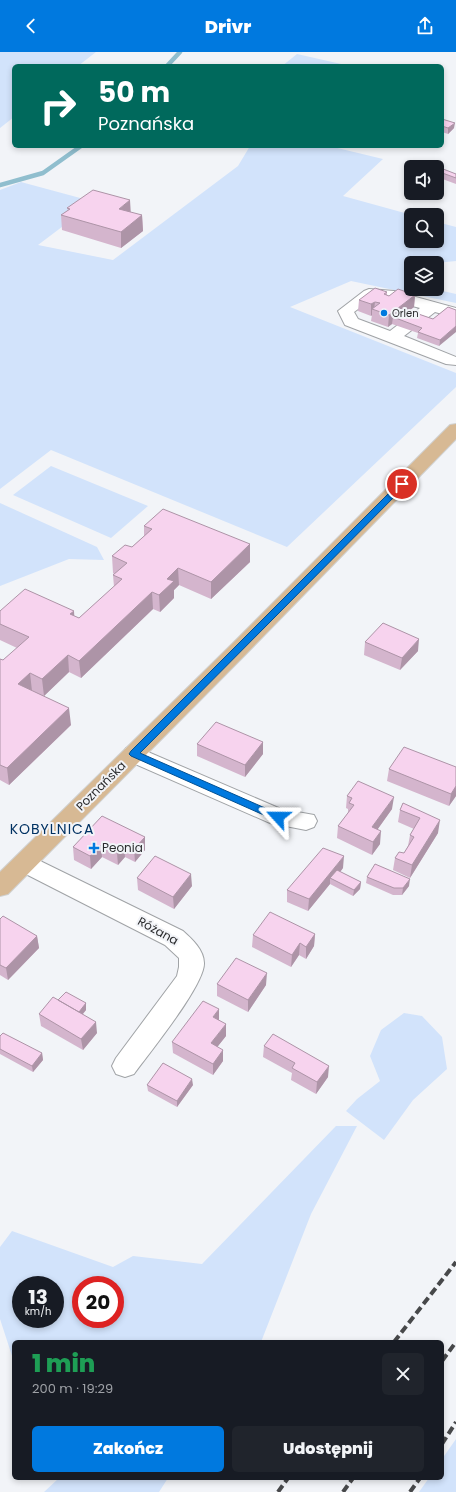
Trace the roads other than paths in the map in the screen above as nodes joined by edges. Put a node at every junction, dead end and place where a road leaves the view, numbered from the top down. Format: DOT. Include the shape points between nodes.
graph roads {
  1 [pos="432,307"];
  2 [pos="456,313"];
  3 [pos="392,337"];
  4 [pos="455,360"];
  5 [pos="456,429"];
  6 [pos="134,754"];
  7 [pos="306,821"];
  8 [pos="24,863"];
  9 [pos="0,887"];
  10 [pos="125,1066"];
  1 -- 2 [label="street"];
  1 -- 3 [label="street"];
  1 -- 3 [label="street" via="394,296 369,294 346,310 351,322"];
  3 -- 4 [label="street"];
  5 -- 6 [label="main road, Poznańska"];
  6 -- 7 [label="street" via="278,817"];
  6 -- 8 [label="main road, Poznańska"];
  8 -- 9 [label="main road, Poznańska"];
  8 -- 10 [label="street, Różana" via="174,938 192,956 193,970 188,981"];
}
